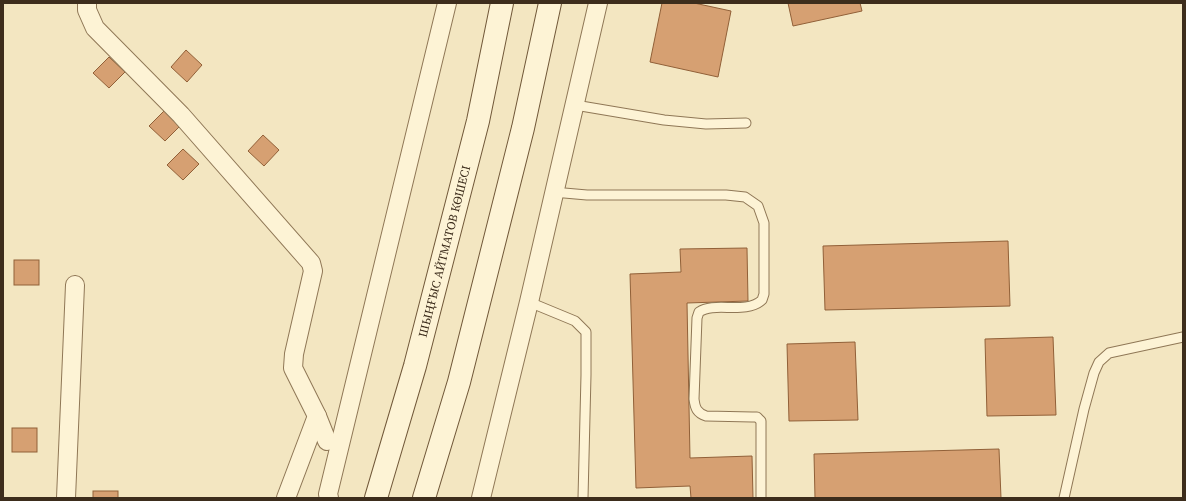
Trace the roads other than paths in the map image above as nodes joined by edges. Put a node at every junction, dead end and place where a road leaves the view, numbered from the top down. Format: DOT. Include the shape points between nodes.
graph roads {
  1 [pos="87,3"];
  2 [pos="447,3"];
  3 [pos="502,3"];
  4 [pos="550,3"];
  5 [pos="598,3"];
  6 [pos="575,105"];
  7 [pos="746,123"];
  8 [pos="553,192"];
  9 [pos="75,285"];
  10 [pos="529,302"];
  11 [pos="1183,337"];
  12 [pos="317,416"];
  13 [pos="327,441"];
  14 [pos="66,498"];
  15 [pos="286,498"];
  16 [pos="329,498"];
  17 [pos="376,498"];
  18 [pos="424,498"];
  19 [pos="481,498"];
  20 [pos="583,498"];
  21 [pos="761,498"];
  22 [pos="1064,498"];
  1 -- 12 [label="street" via="87,10 95,28 181,115 311,263 313,271 293,368"];
  2 -- 16 [label="street"];
  3 -- 17 [label="main road, ШЫҢҒЫС АЙТМАТОВ КӨШЕСІ" via="478,121 415,366"];
  4 -- 18 [label="main road" via="523,128 459,382"];
  5 -- 6 [label="street"];
  6 -- 7 [label="lane" via="664,120 706,124"];
  6 -- 8 [label="street"];
  8 -- 10 [label="street"];
  8 -- 21 [label="lane" via="587,195 726,195 745,197 758,206 764,223 764,294 758,304 751,306 707,309 699,312 694,399 695,408 706,416 757,417 761,421"];
  9 -- 14 [label="street"];
  10 -- 19 [label="street"];
  10 -- 20 [label="lane" via="575,320 586,332"];
  11 -- 22 [label="lane" via="1109,353 1099,362 1084,408"];
  12 -- 13 [label="street"];
  12 -- 15 [label="street"];
}
